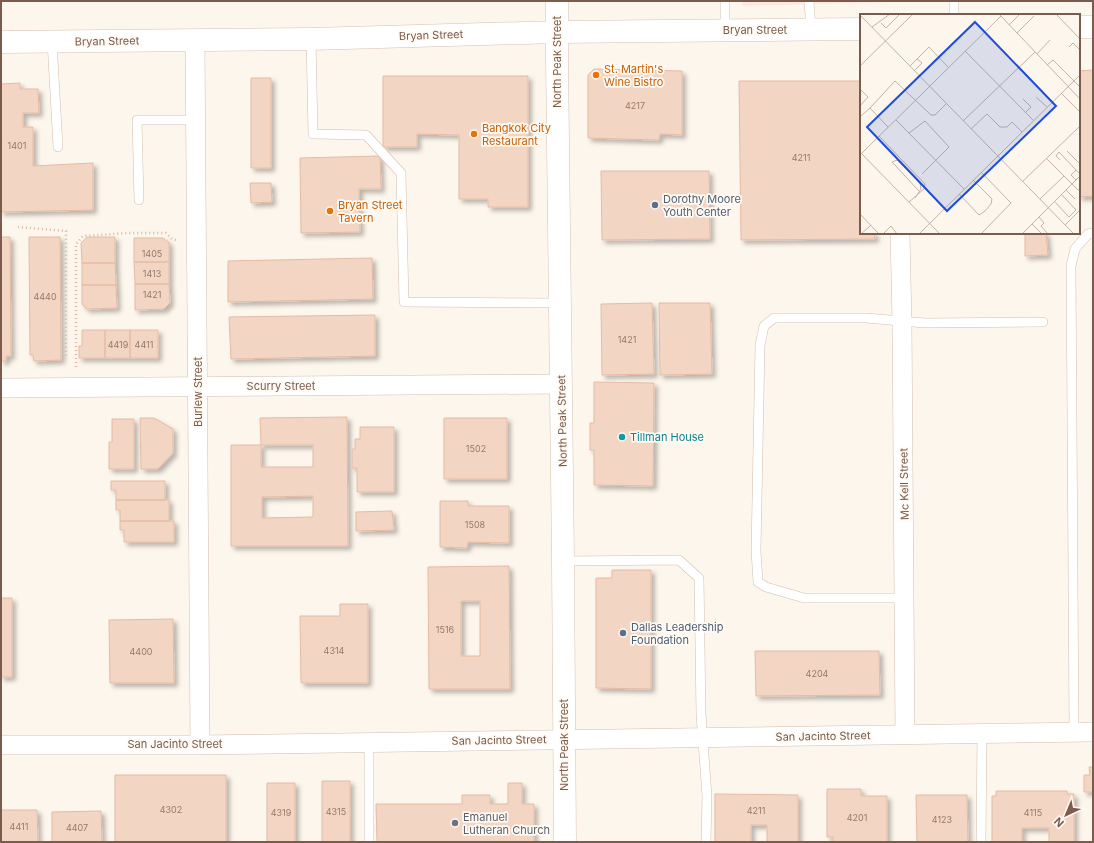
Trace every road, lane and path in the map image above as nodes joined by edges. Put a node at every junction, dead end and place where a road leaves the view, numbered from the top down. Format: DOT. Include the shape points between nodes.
graph roads {
  1 [pos="557,1"];
  2 [pos="725,1"];
  3 [pos="809,1"];
  4 [pos="954,1"];
  5 [pos="954,14"];
  6 [pos="1080,27"];
  7 [pos="1093,27"];
  8 [pos="860,29"];
  9 [pos="725,30"];
  10 [pos="811,30"];
  11 [pos="558,32"];
  12 [pos="311,38"];
  13 [pos="195,40"];
  14 [pos="52,41"];
  15 [pos="1,42"];
  16 [pos="196,120"];
  17 [pos="58,147"];
  18 [pos="139,200"];
  19 [pos="18,227"];
  20 [pos="1093,233"];
  21 [pos="900,234"];
  22 [pos="180,239"];
  23 [pos="560,303"];
  24 [pos="902,322"];
  25 [pos="1043,322"];
  26 [pos="66,359"];
  27 [pos="76,371"];
  28 [pos="562,384"];
  29 [pos="198,386"];
  30 [pos="1,388"];
  31 [pos="564,561"];
  32 [pos="905,598"];
  33 [pos="1074,732"];
  34 [pos="1093,732"];
  35 [pos="982,733"];
  36 [pos="905,734"];
  37 [pos="702,738"];
  38 [pos="564,739"];
  39 [pos="369,742"];
  40 [pos="200,744"];
  41 [pos="1,745"];
  42 [pos="369,842"];
  43 [pos="565,842"];
  44 [pos="706,842"];
  45 [pos="981,842"];
  1 -- 11 [label="street, North Peak Street"];
  2 -- 9 [label="lane"];
  3 -- 10 [label="lane"];
  4 -- 5 [label="lane"];
  6 -- 7 [label="street"];
  8 -- 10 [label="street, Bryan Street"];
  9 -- 10 [label="street, Bryan Street"];
  9 -- 11 [label="street, Bryan Street"];
  11 -- 12 [label="street, Bryan Street"];
  11 -- 23 [label="street, North Peak Street" via="556,59"];
  12 -- 13 [label="street, Bryan Street"];
  12 -- 23 [label="lane" via="313,134 366,135 401,173 404,302"];
  13 -- 14 [label="street, Bryan Street"];
  13 -- 16 [label="street, Burlew Street"];
  14 -- 15 [label="street, Bryan Street"];
  14 -- 17 [label="lane"];
  16 -- 18 [label="lane" via="137,120"];
  16 -- 29 [label="street, Burlew Street"];
  19 -- 26 [label="path" via="66,232"];
  20 -- 33 [label="lane" via="1088,234 1075,248 1071,266"];
  21 -- 24 [label="street, Mc Kell Street"];
  22 -- 27 [label="path" via="176,240 166,233 127,233 83,236 76,244"];
  23 -- 28 [label="street, North Peak Street"];
  24 -- 25 [label="lane"];
  24 -- 32 [label="street, Mc Kell Street"];
  24 -- 32 [label="lane" via="866,318 774,318 764,326 760,345 756,551 758,582 766,587 804,598"];
  28 -- 29 [label="street, Scurry Street"];
  28 -- 31 [label="street, North Peak Street"];
  29 -- 30 [label="street, Scurry Street"];
  29 -- 40 [label="street, Burlew Street"];
  31 -- 37 [label="lane" via="679,560 699,578"];
  31 -- 38 [label="street, North Peak Street"];
  32 -- 36 [label="street, Mc Kell Street"];
  33 -- 34 [label="street, San Jacinto Street"];
  33 -- 35 [label="street, San Jacinto Street"];
  35 -- 36 [label="street, San Jacinto Street"];
  35 -- 45 [label="lane"];
  36 -- 37 [label="street, San Jacinto Street"];
  37 -- 38 [label="street, San Jacinto Street"];
  37 -- 44 [label="lane" via="707,796"];
  38 -- 39 [label="street, San Jacinto Street"];
  38 -- 43 [label="street, North Peak Street"];
  39 -- 40 [label="street, San Jacinto Street"];
  39 -- 42 [label="lane"];
  40 -- 41 [label="street, San Jacinto Street"];
}
